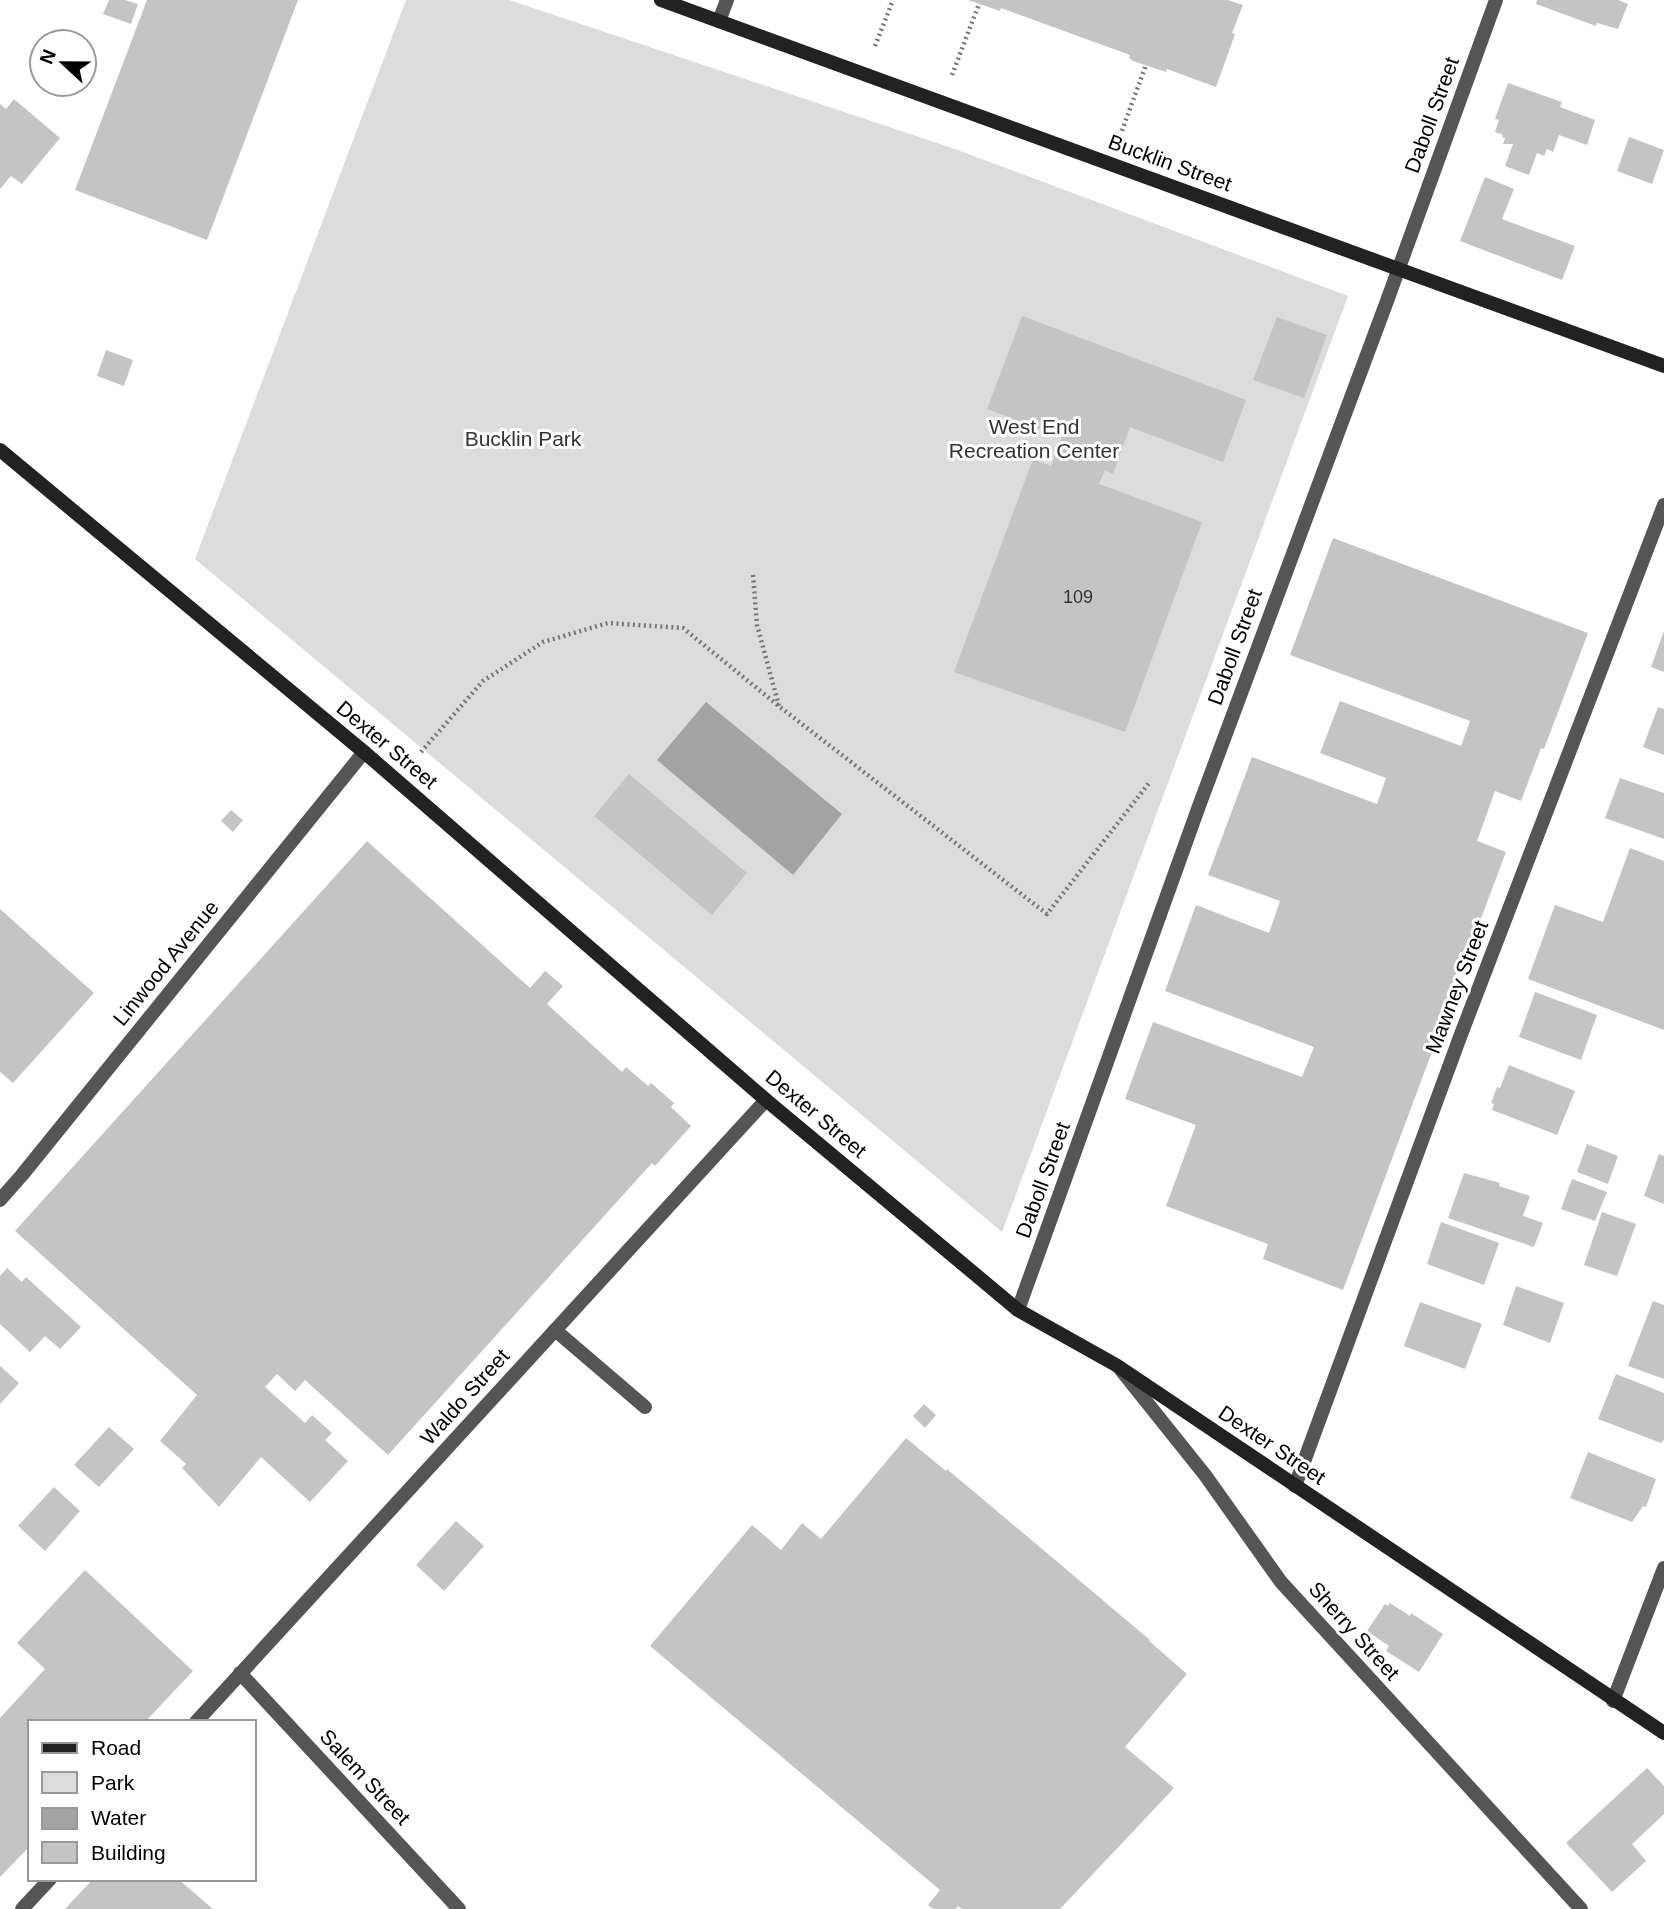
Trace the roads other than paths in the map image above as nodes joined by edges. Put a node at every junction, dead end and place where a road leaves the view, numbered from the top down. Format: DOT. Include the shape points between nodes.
graph roads {
  1 [pos="661,0"];
  2 [pos="727,0"];
  3 [pos="1496,0"];
  4 [pos="719,21"];
  5 [pos="1399,269"];
  6 [pos="1664,366"];
  7 [pos="0,450"];
  8 [pos="1664,505"];
  9 [pos="364,752"];
  10 [pos="766,1100"];
  11 [pos="0,1200"];
  12 [pos="1018,1310"];
  13 [pos="555,1330"];
  14 [pos="1116,1365"];
  15 [pos="645,1406"];
  16 [pos="1295,1486"];
  17 [pos="1664,1568"];
  18 [pos="240,1673"];
  19 [pos="1613,1701"];
  20 [pos="198,1720"];
  21 [pos="1664,1733"];
  22 [pos="48,1881"];
  23 [pos="22,1909"];
  24 [pos="459,1909"];
  25 [pos="1581,1909"];
  1 -- 4 [label="street, Bucklin Street"];
  2 -- 4 [label="street"];
  3 -- 5 [label="street, Daboll Street"];
  4 -- 5 [label="street, Bucklin Street"];
  5 -- 6 [label="street, Bucklin Street"];
  5 -- 12 [label="street, Daboll Street" via="1203,794"];
  7 -- 9 [label="street, Dexter Street"];
  8 -- 16 [label="street, Mawney Street" via="1460,1037"];
  9 -- 10 [label="street, Dexter Street"];
  9 -- 11 [label="street, Linwood Avenue"];
  10 -- 12 [label="street, Dexter Street"];
  10 -- 13 [label="street, Waldo Street"];
  12 -- 14 [label="street, Dexter Street"];
  13 -- 15 [label="street"];
  13 -- 18 [label="street, Waldo Street"];
  14 -- 16 [label="street, Dexter Street"];
  14 -- 25 [label="street, Sherry Street" via="1205,1475 1281,1582"];
  16 -- 19 [label="street, Dexter Street"];
  17 -- 19 [label="street"];
  18 -- 20 [label="street, Waldo Street"];
  18 -- 24 [label="street, Salem Street"];
  19 -- 21 [label="street, Dexter Street"];
  22 -- 23 [label="street"];
}
